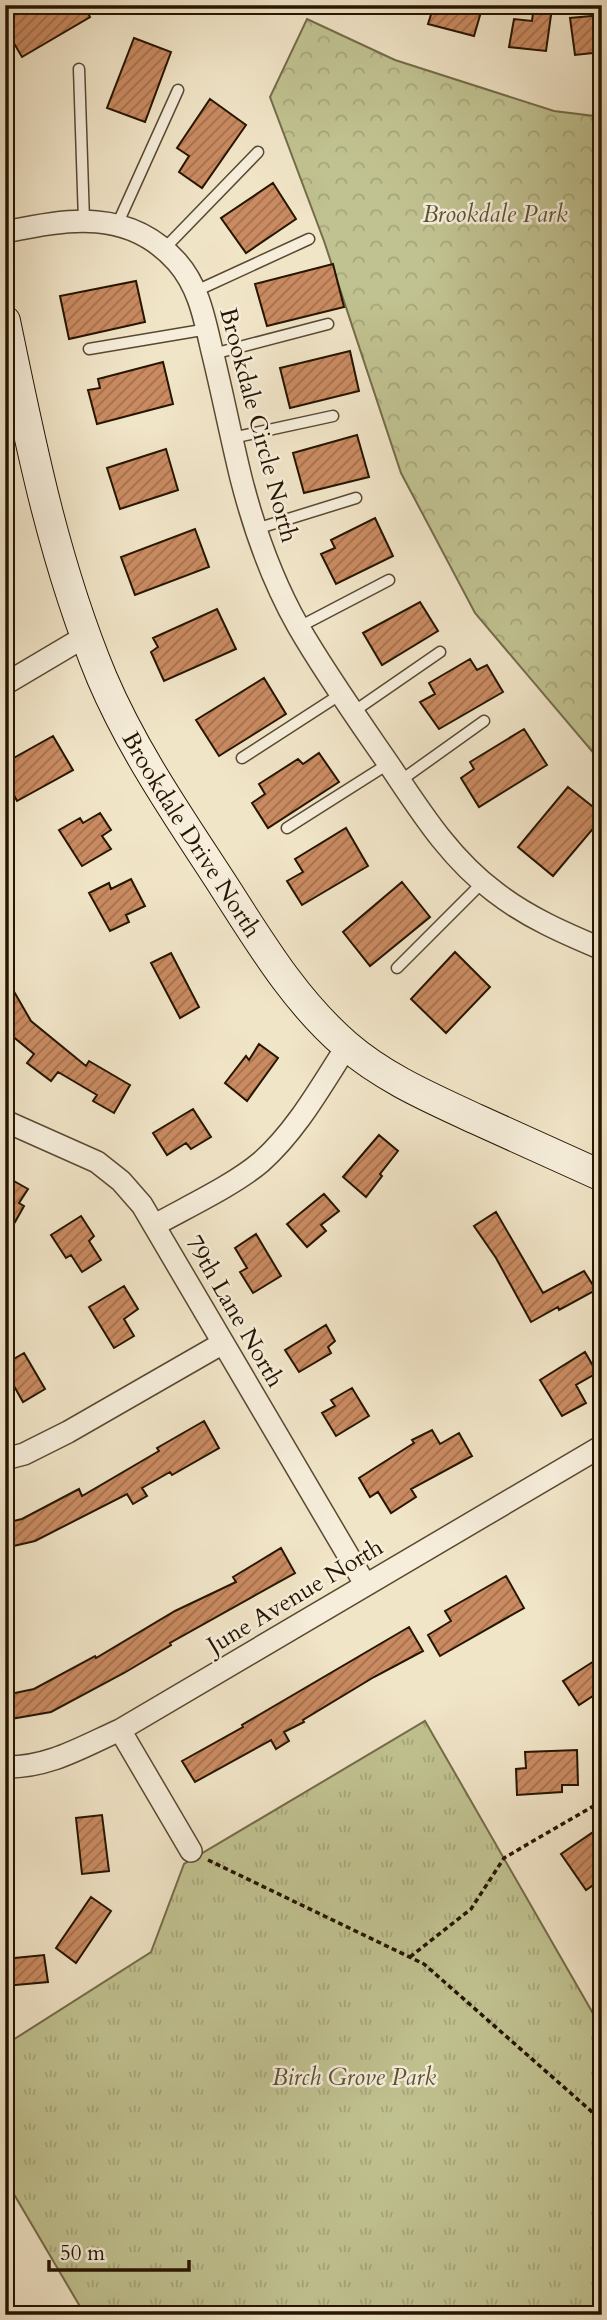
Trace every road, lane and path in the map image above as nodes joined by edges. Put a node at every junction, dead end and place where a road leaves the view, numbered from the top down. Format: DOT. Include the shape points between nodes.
graph roads {
  1 [pos="79,69"];
  2 [pos="178,90"];
  3 [pos="258,152"];
  4 [pos="84,220"];
  5 [pos="117,225"];
  6 [pos="5,232"];
  7 [pos="309,239"];
  8 [pos="163,250"];
  9 [pos="195,291"];
  10 [pos="5,320"];
  11 [pos="328,324"];
  12 [pos="208,329"];
  13 [pos="89,349"];
  14 [pos="213,354"];
  15 [pos="13,400"];
  16 [pos="333,416"];
  17 [pos="232,438"];
  18 [pos="356,498"];
  19 [pos="256,528"];
  20 [pos="389,580"];
  21 [pos="299,627"];
  22 [pos="86,636"];
  23 [pos="440,652"];
  24 [pos="5,684"];
  25 [pos="341,694"];
  26 [pos="353,712"];
  27 [pos="484,721"];
  28 [pos="242,758"];
  29 [pos="394,772"];
  30 [pos="287,828"];
  31 [pos="483,882"];
  32 [pos="602,949"];
  33 [pos="397,968"];
  34 [pos="347,1046"];
  35 [pos="5,1121"];
  36 [pos="602,1176"];
  37 [pos="155,1225"];
  38 [pos="223,1343"];
  39 [pos="602,1446"];
  40 [pos="5,1459"];
  41 [pos="365,1584"];
  42 [pos="120,1730"];
  43 [pos="5,1767"];
  44 [pos="602,1801"];
  45 [pos="191,1851"];
  46 [pos="410,1957"];
  47 [pos="602,2127"];
  1 -- 4 [label="lane"];
  2 -- 5 [label="lane"];
  3 -- 8 [label="lane"];
  4 -- 5 [label="street, Brookdale Circle North"];
  4 -- 6 [label="street, Brookdale Circle North"];
  5 -- 8 [label="street, Brookdale Circle North"];
  7 -- 9 [label="lane"];
  8 -- 9 [label="street, Brookdale Circle North" via="177,262"];
  9 -- 12 [label="street, Brookdale Circle North"];
  10 -- 15 [label="street, Brookdale Drive North"];
  11 -- 14 [label="lane"];
  12 -- 13 [label="lane"];
  12 -- 14 [label="street, Brookdale Circle North"];
  14 -- 17 [label="street, Brookdale Circle North"];
  15 -- 22 [label="street, Brookdale Drive North"];
  16 -- 17 [label="lane"];
  17 -- 19 [label="street, Brookdale Circle North"];
  18 -- 19 [label="lane"];
  19 -- 21 [label="street, Brookdale Circle North"];
  20 -- 21 [label="lane"];
  21 -- 25 [label="street, Brookdale Circle North"];
  22 -- 24 [label="street"];
  22 -- 34 [label="street, Brookdale Drive North" via="130,736 161,789 282,975"];
  23 -- 26 [label="lane"];
  25 -- 26 [label="street, Brookdale Circle North"];
  25 -- 28 [label="lane"];
  26 -- 29 [label="street, Brookdale Circle North"];
  27 -- 29 [label="lane"];
  29 -- 30 [label="lane"];
  29 -- 31 [label="street, Brookdale Circle North" via="457,859"];
  31 -- 32 [label="street, Brookdale Circle North" via="534,919"];
  31 -- 33 [label="lane"];
  34 -- 36 [label="street, Brookdale Drive North" via="433,1099"];
  34 -- 37 [label="street" via="297,1122 259,1163"];
  35 -- 37 [label="street, 79th Lane North" via="97,1162 121,1181"];
  37 -- 38 [label="street, 79th Lane North"];
  38 -- 40 [label="street" via="68,1432"];
  38 -- 41 [label="street, 79th Lane North"];
  39 -- 41 [label="street, June Avenue North"];
  41 -- 42 [label="street, June Avenue North"];
  42 -- 43 [label="street, June Avenue North" via="42,1764"];
  42 -- 45 [label="street"];
  44 -- 46 [label="path" via="504,1858 471,1909"];
  45 -- 46 [label="path"];
  46 -- 47 [label="path" via="424,1964 591,2111"];
}
